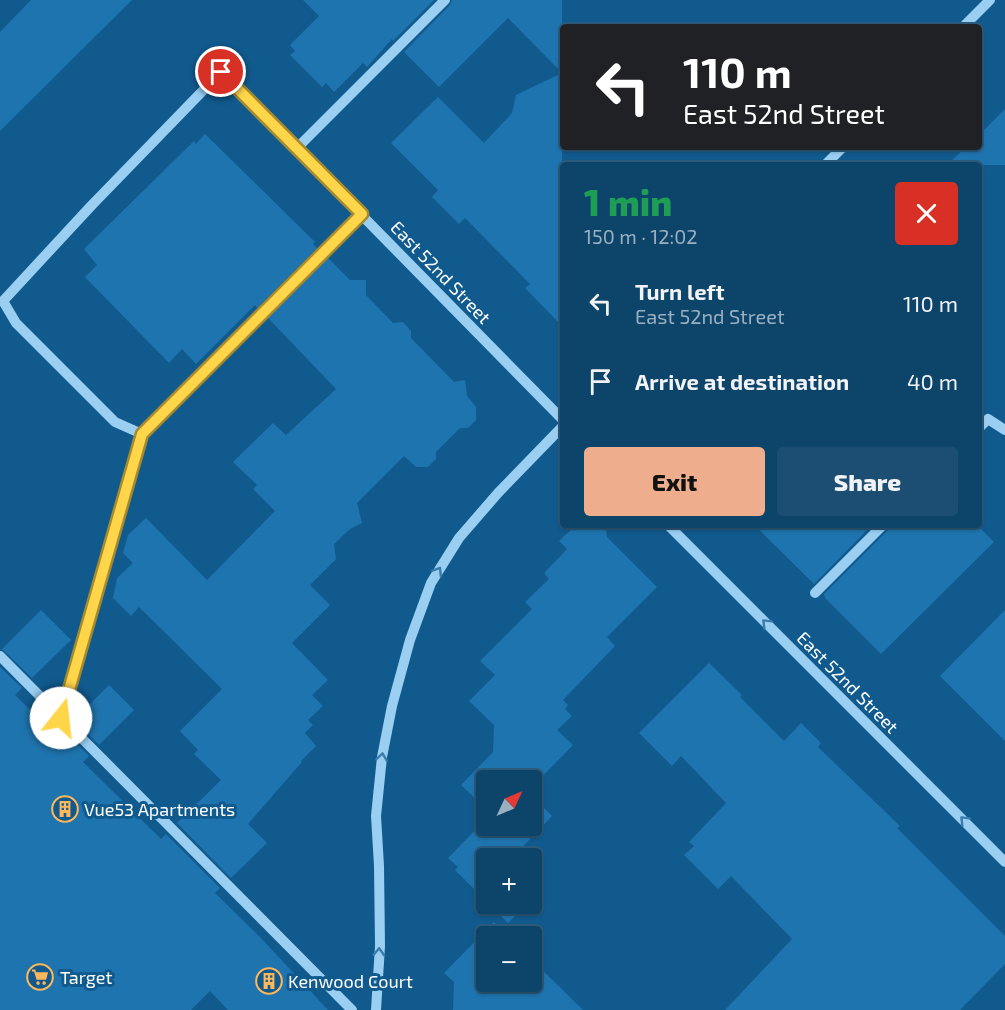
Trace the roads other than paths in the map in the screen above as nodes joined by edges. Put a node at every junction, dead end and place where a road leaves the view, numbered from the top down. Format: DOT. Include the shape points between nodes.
graph roads {
  1 [pos="445,0"];
  2 [pos="990,0"];
  3 [pos="966,24"];
  4 [pos="296,149"];
  5 [pos="840,150"];
  6 [pos="828,162"];
  7 [pos="362,214"];
  8 [pos="560,417"];
  9 [pos="982,425"];
  10 [pos="560,430"];
  11 [pos="1005,430"];
  12 [pos="142,434"];
  13 [pos="671,528"];
  14 [pos="879,528"];
  15 [pos="815,593"];
  16 [pos="0,656"];
  17 [pos="61,718"];
  18 [pos="1005,862"];
  19 [pos="352,1010"];
  20 [pos="376,1010"];
  1 -- 4 [label="street"];
  2 -- 3 [label="street"];
  4 -- 7 [label="street, East 52nd Street"];
  4 -- 12 [label="street, East 52nd Street" via="221,72 3,302 16,323 115,422"];
  5 -- 6 [label="street"];
  7 -- 8 [label="street, East 52nd Street"];
  7 -- 12 [label="street"];
  9 -- 11 [label="street" via="988,419"];
  20 -- 10 [label="street, one-way" via="380,946 376,816 382,757 410,640 431,583 459,538"];
  12 -- 17 [label="street"];
  18 -- 13 [label="street, East 52nd Street, one-way"];
  14 -- 15 [label="street"];
  16 -- 17 [label="street"];
  17 -- 19 [label="street"];
}
